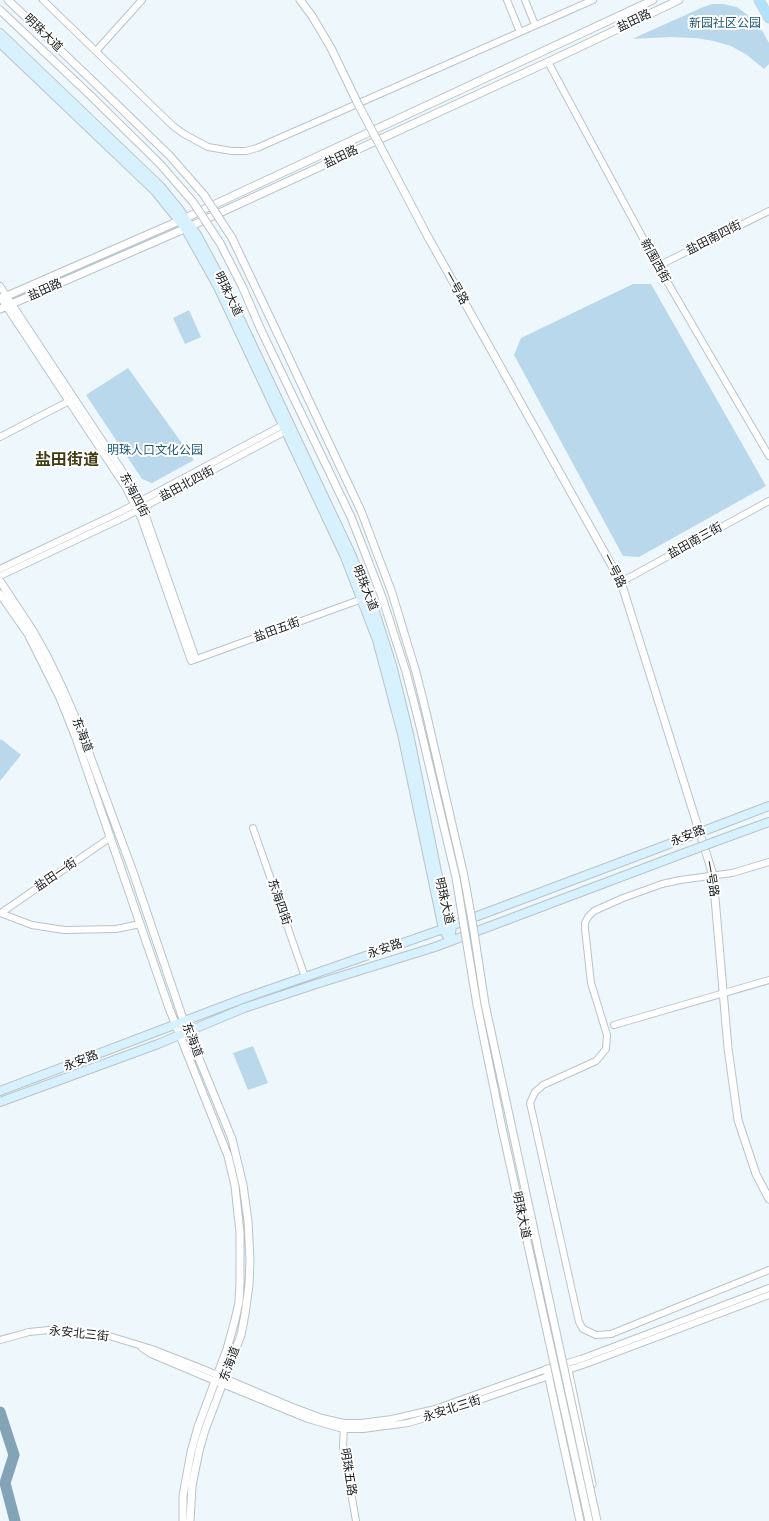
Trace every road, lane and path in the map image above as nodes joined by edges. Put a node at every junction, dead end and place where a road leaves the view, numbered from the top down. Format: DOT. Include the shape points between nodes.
graph roads {
  1 [pos="8,0"];
  2 [pos="43,0"];
  3 [pos="142,0"];
  4 [pos="300,0"];
  5 [pos="507,0"];
  6 [pos="525,0"];
  7 [pos="593,0"];
  8 [pos="653,0"];
  9 [pos="679,0"];
  10 [pos="759,1"];
  11 [pos="0,10"];
  12 [pos="769,18"];
  13 [pos="535,26"];
  14 [pos="520,32"];
  15 [pos="0,33"];
  16 [pos="0,43"];
  17 [pos="96,51"];
  18 [pos="548,62"];
  19 [pos="358,104"];
  20 [pos="769,210"];
  21 [pos="182,219"];
  22 [pos="188,227"];
  23 [pos="658,266"];
  24 [pos="0,286"];
  25 [pos="2,297"];
  26 [pos="6,306"];
  27 [pos="72,399"];
  28 [pos="284,428"];
  29 [pos="0,437"];
  30 [pos="769,456"];
  31 [pos="769,501"];
  32 [pos="138,506"];
  33 [pos="0,569"];
  34 [pos="0,576"];
  35 [pos="0,581"];
  36 [pos="621,582"];
  37 [pos="0,594"];
  38 [pos="362,598"];
  39 [pos="194,660"];
  40 [pos="769,806"];
  41 [pos="769,822"];
  42 [pos="253,828"];
  43 [pos="110,837"];
  44 [pos="769,862"];
  45 [pos="713,876"];
  46 [pos="1,913"];
  47 [pos="140,924"];
  48 [pos="452,926"];
  49 [pos="442,929"];
  50 [pos="450,942"];
  51 [pos="305,977"];
  52 [pos="769,980"];
  53 [pos="723,993"];
  54 [pos="184,1022"];
  55 [pos="175,1025"];
  56 [pos="614,1025"];
  57 [pos="188,1031"];
  58 [pos="179,1034"];
  59 [pos="0,1091"];
  60 [pos="0,1102"];
  61 [pos="769,1199"];
  62 [pos="769,1270"];
  63 [pos="769,1288"];
  64 [pos="769,1295"];
  65 [pos="0,1340"];
  66 [pos="560,1366"];
  67 [pos="568,1370"];
  68 [pos="548,1372"];
  69 [pos="216,1378"];
  70 [pos="224,1381"];
  71 [pos="344,1426"];
  72 [pos="183,1521"];
  73 [pos="190,1521"];
  74 [pos="356,1521"];
  75 [pos="580,1521"];
  76 [pos="589,1521"];
  77 [pos="597,1521"];
  78 [pos="600,1521"];
  1 -- 77 [label="street, 明珠大道, bridge" via="102,88 170,156 204,195 232,238 361,511 392,593 426,712 464,876 485,1004"];
  2 -- 17 [label="street"];
  3 -- 17 [label="street"];
  4 -- 19 [label="street, 一号路, bridge" via="331,48"];
  5 -- 14 [label="street"];
  6 -- 13 [label="street"];
  7 -- 13 [label="street"];
  8 -- 21 [label="street, 盐田路"];
  9 -- 18 [label="street, 盐田路"];
  10 -- 12 [label="main road"];
  11 -- 76 [label="street, 明珠大道, bridge" via="160,164 207,222 224,250 362,545 406,672 456,878 477,1005 502,1128"];
  13 -- 14 [label="street"];
  14 -- 19 [label="street"];
  15 -- 21 [label="main road, 明珠大道" via="160,186"];
  16 -- 21 [label="main road, 明珠大道"];
  17 -- 19 [label="street" via="173,126 195,141 220,150 246,151 257,148"];
  18 -- 22 [label="street, 盐田路"];
  18 -- 23 [label="street, 新围西街"];
  19 -- 36 [label="street, 一号路, bridge" via="428,237"];
  20 -- 23 [label="street, 盐田南四街"];
  21 -- 22 [label="main road, 明珠大道"];
  21 -- 25 [label="street, 盐田路"];
  22 -- 26 [label="street, 盐田路"];
  22 -- 28 [label="main road, 明珠大道"];
  22 -- 48 [label="main road, 明珠大道" via="224,284 351,554 375,612 400,698 444,906"];
  23 -- 30 [label="street, 新围西街"];
  24 -- 25 [label="street, 东海四街"];
  25 -- 26 [label="street, 东海四街"];
  26 -- 27 [label="street, 东海四街"];
  27 -- 29 [label="street"];
  27 -- 32 [label="street, 东海四街"];
  28 -- 32 [label="street, 盐田北四街"];
  28 -- 38 [label="main road, 明珠大道"];
  31 -- 36 [label="street, 盐田南三街"];
  32 -- 33 [label="street, 盐田北四街"];
  32 -- 34 [label="street, 盐田北四街"];
  32 -- 39 [label="street, 东海四街"];
  35 -- 54 [label="street, 东海道" via="33,631 74,714 133,872"];
  36 -- 45 [label="street, 一号路"];
  37 -- 43 [label="street, 东海道" via="28,634 60,698"];
  38 -- 39 [label="street, 盐田五街"];
  38 -- 49 [label="main road, 明珠大道" via="394,699"];
  40 -- 48 [label="main road, 永安路, bridge"];
  41 -- 50 [label="main road, 永安路, bridge"];
  42 -- 51 [label="street, 东海四街"];
  43 -- 46 [label="street, 盐田一街"];
  43 -- 47 [label="street, 东海道"];
  44 -- 45 [label="street"];
  45 -- 53 [label="street, 一号路"];
  45 -- 62 [label="street" via="662,884 623,898 594,911 588,917 585,929 591,983 607,1035 606,1049 596,1061 535,1092 530,1103 531,1112 579,1322 583,1329 596,1335 611,1334"];
  46 -- 47 [label="street" via="32,925 64,930 116,929"];
  47 -- 55 [label="street, 东海道"];
  48 -- 49 [label="main road, 永安路"];
  48 -- 50 [label="main road, 明珠大道"];
  49 -- 50 [label="main road, 明珠大道"];
  49 -- 51 [label="main road, 永安路"];
  50 -- 57 [label="main road, 永安路" via="244,1008"];
  51 -- 54 [label="main road, 永安路"];
  52 -- 53 [label="street"];
  53 -- 56 [label="street"];
  53 -- 61 [label="street, 一号路" via="738,1120 756,1174"];
  54 -- 55 [label="main road, 永安路"];
  54 -- 57 [label="street, 东海道"];
  55 -- 58 [label="street, 东海道"];
  55 -- 59 [label="main road, 永安路"];
  57 -- 58 [label="main road, 永安路"];
  57 -- 70 [label="street, 东海道" via="232,1139 248,1221 250,1261 245,1314 241,1335"];
  58 -- 60 [label="main road, 永安路"];
  58 -- 69 [label="street, 东海道" via="228,1156 238,1201 239,1302"];
  63 -- 66 [label="street, 永安北三街"];
  64 -- 67 [label="street, 永安北三街"];
  65 -- 69 [label="street, 永安北三街" via="29,1332 49,1330 106,1335 152,1349"];
  66 -- 67 [label="street"];
  66 -- 68 [label="street, 永安北三街"];
  67 -- 68 [label="street, 永安北三街"];
  67 -- 78 [label="street"];
  68 -- 71 [label="street, 永安北三街" via="421,1413"];
  68 -- 75 [label="street"];
  69 -- 70 [label="street, 永安北三街"];
  69 -- 72 [label="street, 东海道" via="191,1452 183,1496"];
  70 -- 71 [label="street, 永安北三街" via="308,1419"];
  70 -- 73 [label="street, 东海道" via="198,1457 192,1486"];
  71 -- 74 [label="street, 明珠五路" via="343,1447"];
}
